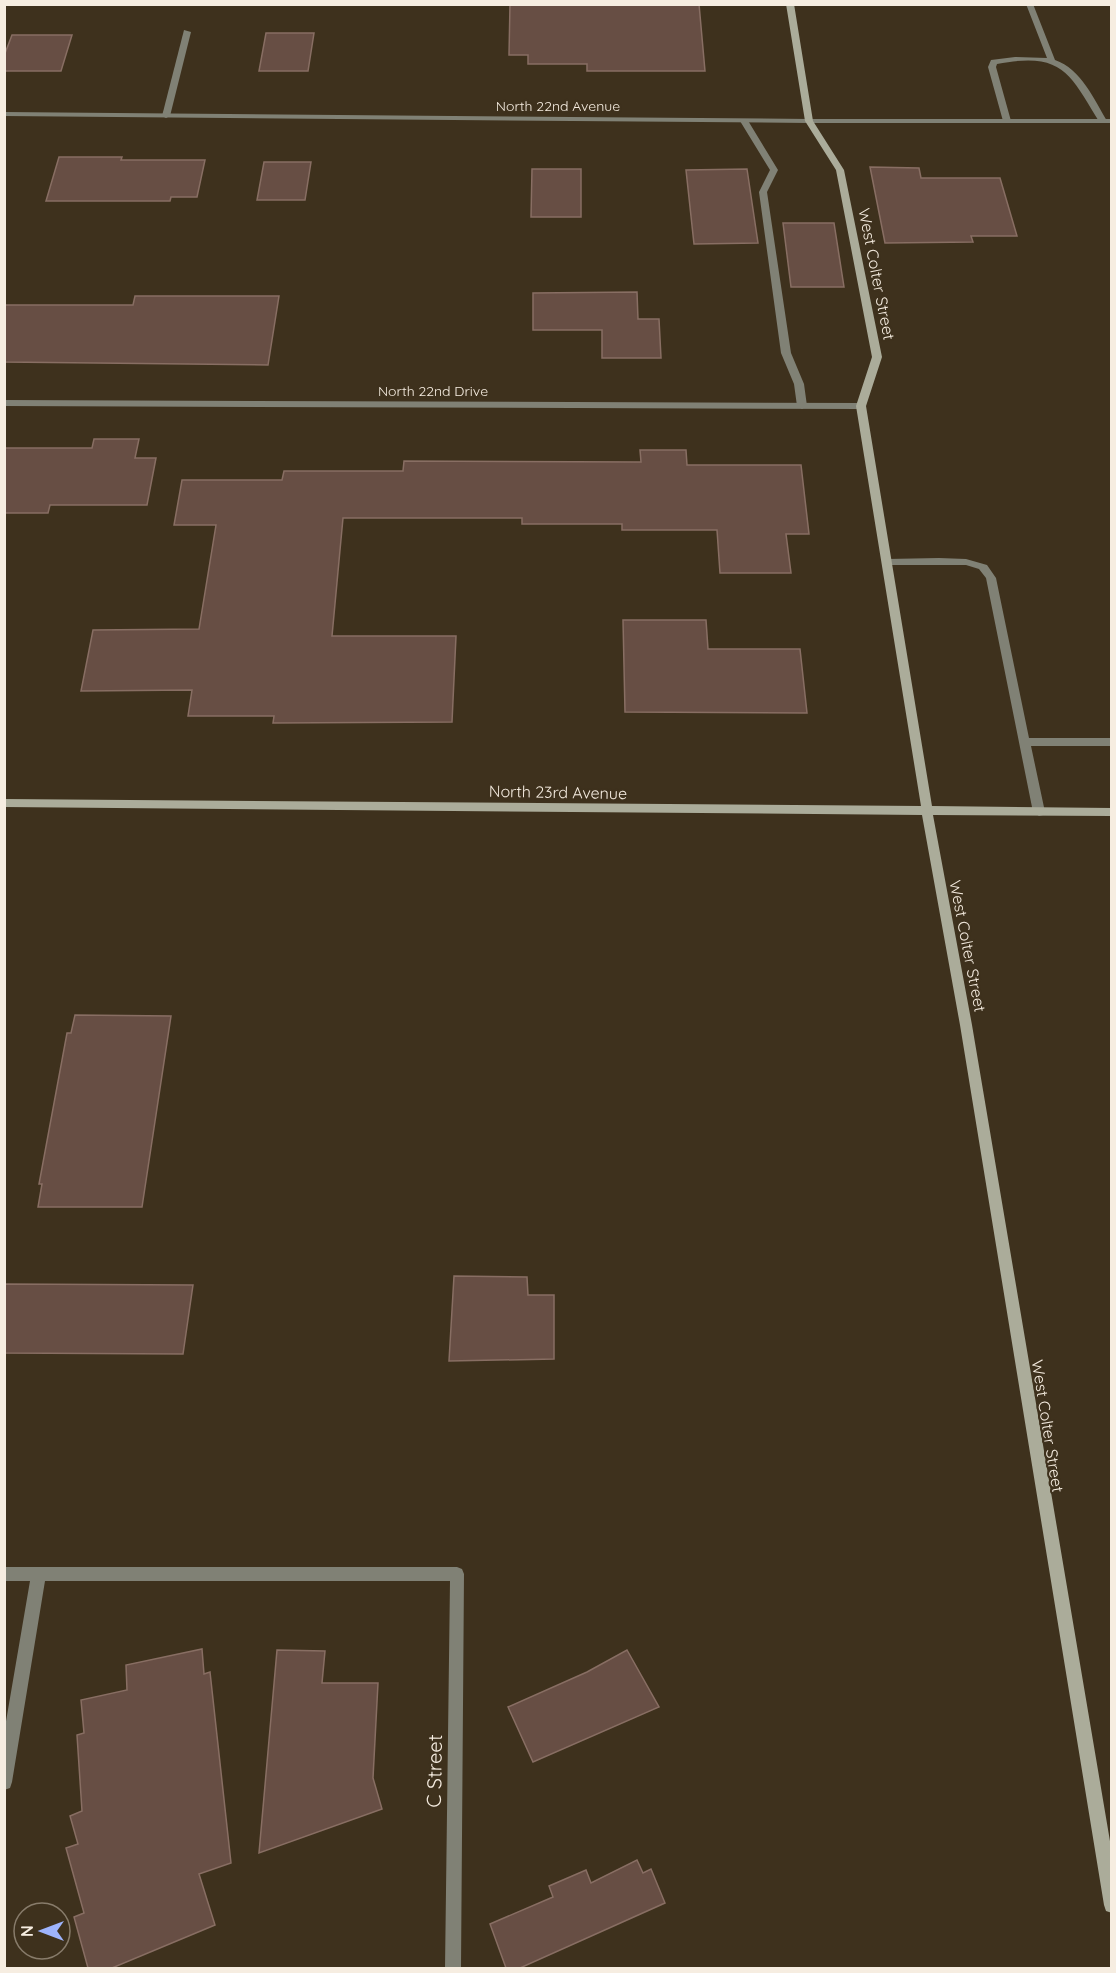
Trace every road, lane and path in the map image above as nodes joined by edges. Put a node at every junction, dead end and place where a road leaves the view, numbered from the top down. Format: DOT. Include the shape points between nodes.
graph roads {
  1 [pos="790,4"];
  2 [pos="1029,4"];
  3 [pos="187,32"];
  4 [pos="1050,60"];
  5 [pos="4,114"];
  6 [pos="166,116"];
  7 [pos="744,121"];
  8 [pos="809,121"];
  9 [pos="1007,121"];
  10 [pos="1107,121"];
  11 [pos="4,403"];
  12 [pos="802,406"];
  13 [pos="861,406"];
  14 [pos="887,562"];
  15 [pos="1026,742"];
  16 [pos="1112,742"];
  17 [pos="4,803"];
  18 [pos="927,811"];
  19 [pos="1039,812"];
  20 [pos="1112,812"];
  21 [pos="4,1574"];
  22 [pos="39,1574"];
  23 [pos="4,1782"];
  24 [pos="1112,1905"];
  25 [pos="453,1968"];
  1 -- 8 [label="street, West Colter Street"];
  2 -- 4 [label="street"];
  3 -- 6 [label="street"];
  4 -- 9 [label="street" via="994,62 992,67"];
  4 -- 10 [label="street" via="1073,73"];
  5 -- 6 [label="street, North 22nd Avenue"];
  6 -- 7 [label="street, North 22nd Avenue"];
  7 -- 8 [label="street, North 22nd Avenue"];
  7 -- 12 [label="street" via="774,170 763,192 786,353 799,384"];
  8 -- 9 [label="street, North 22nd Avenue"];
  8 -- 13 [label="street, West Colter Street" via="840,170 877,357"];
  9 -- 10 [label="street, North 22nd Avenue"];
  11 -- 12 [label="street, North 22nd Drive"];
  12 -- 13 [label="street, North 22nd Drive"];
  13 -- 14 [label="street, West Colter Street"];
  14 -- 15 [label="street" via="966,562 983,567 991,578"];
  14 -- 18 [label="street, West Colter Street"];
  15 -- 16 [label="street"];
  15 -- 19 [label="street"];
  17 -- 18 [label="street, North 23rd Avenue"];
  18 -- 19 [label="street, North 23rd Avenue"];
  18 -- 24 [label="street, West Colter Street"];
  19 -- 20 [label="street, North 23rd Avenue"];
  21 -- 22 [label="street"];
  22 -- 23 [label="street"];
  22 -- 25 [label="street, C Street" via="457,1574"];
}
